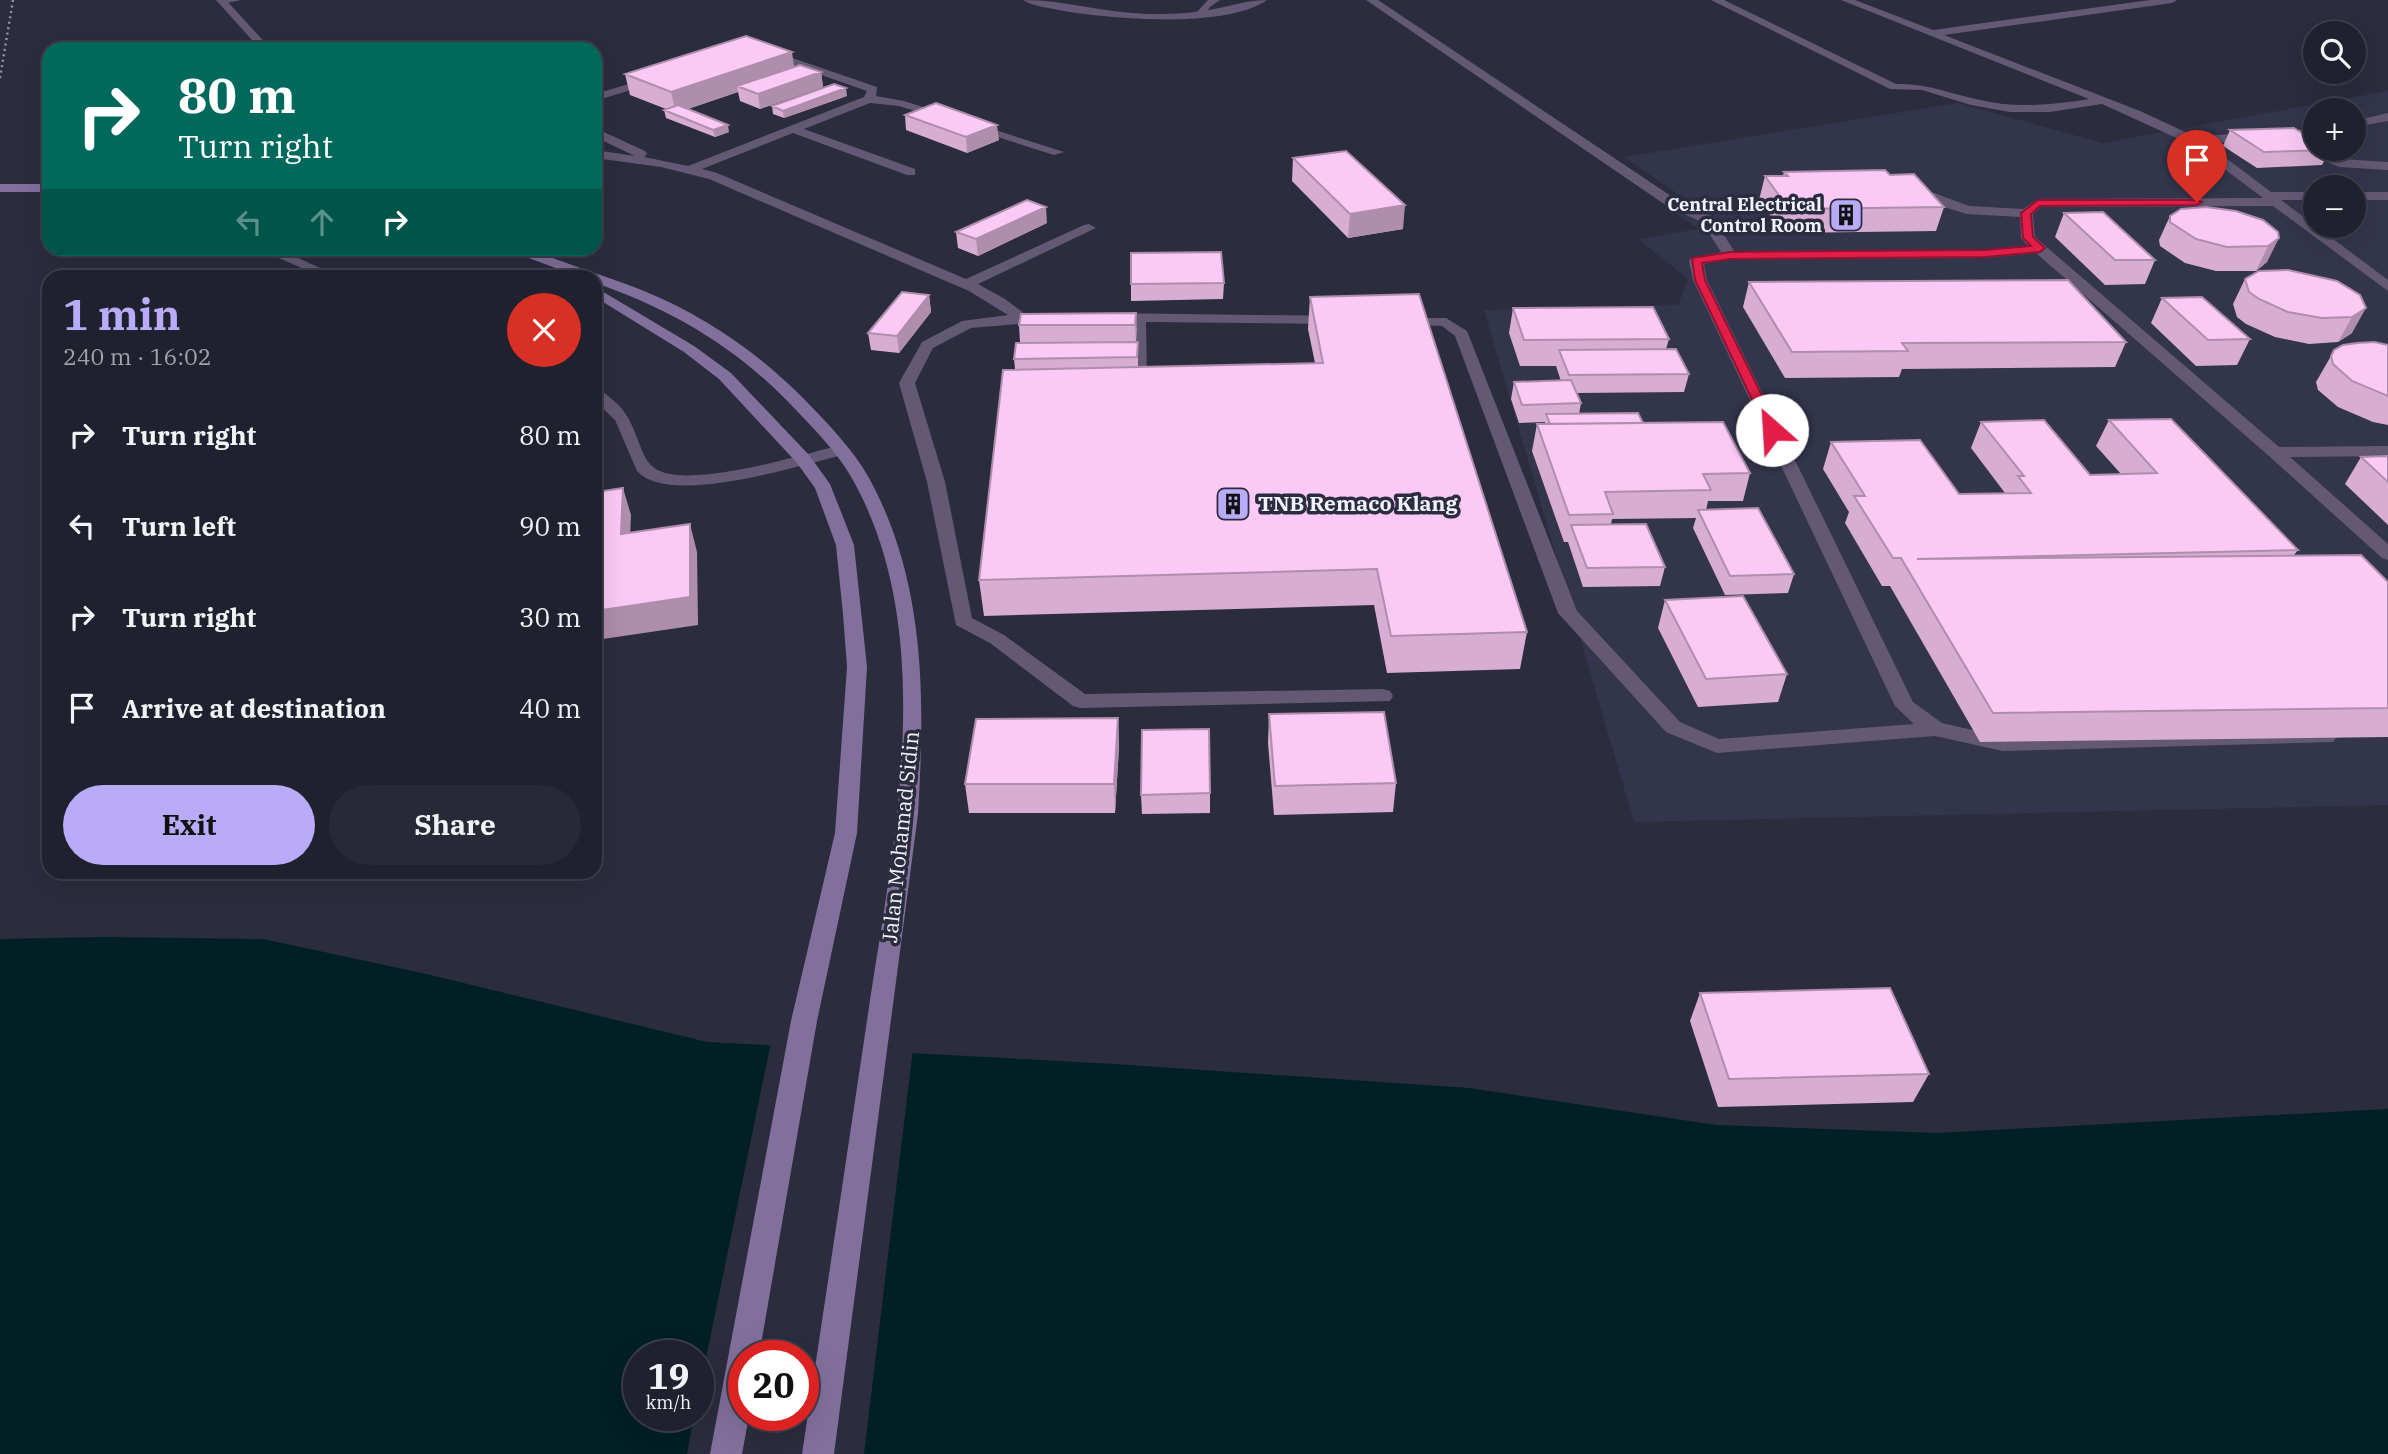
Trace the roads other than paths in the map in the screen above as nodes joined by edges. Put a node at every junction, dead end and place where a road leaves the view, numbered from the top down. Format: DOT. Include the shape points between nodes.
graph roads {
  1 [pos="222,0"];
  2 [pos="236,0"];
  3 [pos="1028,0"];
  4 [pos="1215,0"];
  5 [pos="1262,0"];
  6 [pos="1371,0"];
  7 [pos="1716,0"];
  8 [pos="1846,0"];
  9 [pos="2172,0"];
  10 [pos="1200,14"];
  11 [pos="1932,33"];
  12 [pos="260,42"];
  13 [pos="756,53"];
  14 [pos="672,74"];
  15 [pos="602,96"];
  16 [pos="869,99"];
  17 [pos="2103,100"];
  18 [pos="2388,117"];
  19 [pos="2366,122"];
  20 [pos="793,130"];
  21 [pos="2303,133"];
  22 [pos="602,135"];
  23 [pos="2279,136"];
  24 [pos="2192,140"];
  25 [pos="1058,152"];
  26 [pos="602,155"];
  27 [pos="661,163"];
  28 [pos="2388,166"];
  29 [pos="692,169"];
  30 [pos="911,172"];
  31 [pos="0,188"];
  32 [pos="42,188"];
  33 [pos="1893,189"];
  34 [pos="2366,196"];
  35 [pos="2388,196"];
  36 [pos="2303,197"];
  37 [pos="2272,199"];
  38 [pos="2026,213"];
  39 [pos="1089,228"];
  40 [pos="2040,248"];
  41 [pos="282,256"];
  42 [pos="529,256"];
  43 [pos="1730,256"];
  44 [pos="316,270"];
  45 [pos="564,270"];
  46 [pos="602,280"];
  47 [pos="965,285"];
  48 [pos="2388,287"];
  49 [pos="602,295"];
  50 [pos="1060,317"];
  51 [pos="1086,317"];
  52 [pos="1139,317"];
  53 [pos="1021,318"];
  54 [pos="1354,320"];
  55 [pos="1381,320"];
  56 [pos="1139,380"];
  57 [pos="602,399"];
  58 [pos="841,450"];
  59 [pos="2388,451"];
  60 [pos="2275,452"];
  61 [pos="803,459"];
  62 [pos="2388,554"];
  63 [pos="1383,696"];
  64 [pos="1935,729"];
  65 [pos="2347,737"];
  66 [pos="726,1454"];
  67 [pos="818,1454"];
  1 -- 2 [label="street"];
  1 -- 12 [label="street"];
  3 -- 10 [label="street" via="1122,16"];
  4 -- 10 [label="street"];
  5 -- 10 [label="street"];
  6 -- 43 [label="street" via="1672,203 1707,219"];
  7 -- 17 [label="street" via="1894,87 1923,87 2010,109 2050,109"];
  8 -- 11 [label="street"];
  9 -- 11 [label="street"];
  11 -- 17 [label="street"];
  13 -- 16 [label="street" via="765,52 873,89"];
  14 -- 15 [label="street"];
  16 -- 20 [label="street"];
  16 -- 25 [label="street" via="900,103"];
  17 -- 24 [label="street"];
  18 -- 19 [label="street"];
  20 -- 29 [label="street"];
  20 -- 30 [label="street"];
  21 -- 23 [label="street"];
  22 -- 27 [label="street"];
  23 -- 24 [label="street"];
  23 -- 28 [label="street" via="2339,163"];
  24 -- 37 [label="street"];
  26 -- 27 [label="street"];
  27 -- 29 [label="street"];
  29 -- 47 [label="street"];
  31 -- 32 [label="main road"];
  33 -- 38 [label="street" via="1968,210"];
  34 -- 35 [label="street"];
  36 -- 37 [label="street"];
  37 -- 38 [label="street" via="2038,203"];
  37 -- 48 [label="street"];
  38 -- 40 [label="street" via="2028,238"];
  39 -- 47 [label="street"];
  40 -- 43 [label="street" via="1985,254"];
  40 -- 60 [label="street"];
  41 -- 44 [label="street"];
  42 -- 45 [label="main road"];
  43 -- 64 [label="street" via="1696,261 1700,280 1905,706"];
  46 -- 58 [label="main road, Jalan Mohamad Sidin" via="639,292 722,336 789,392"];
  47 -- 53 [label="street"];
  49 -- 61 [label="main road" via="725,376"];
  50 -- 53 [label="street"];
  51 -- 52 [label="street"];
  52 -- 54 [label="street"];
  52 -- 56 [label="street"];
  53 -- 63 [label="street" via="967,324 927,345 906,383 936,482 963,621 997,639 1080,701"];
  55 -- 64 [label="street" via="1446,322 1462,334 1568,613 1673,727 1717,746"];
  57 -- 61 [label="street" via="620,415 646,471 661,478 680,482 720,478"];
  58 -- 61 [label="street"];
  58 -- 67 [label="main road, Jalan Mohamad Sidin" via="861,479 887,535 903,606 913,721 906,830"];
  59 -- 60 [label="street"];
  60 -- 62 [label="street"];
  61 -- 66 [label="main road" via="824,488 845,545 857,667 846,833 804,1021"];
  64 -- 65 [label="street" via="2003,744"];
}
